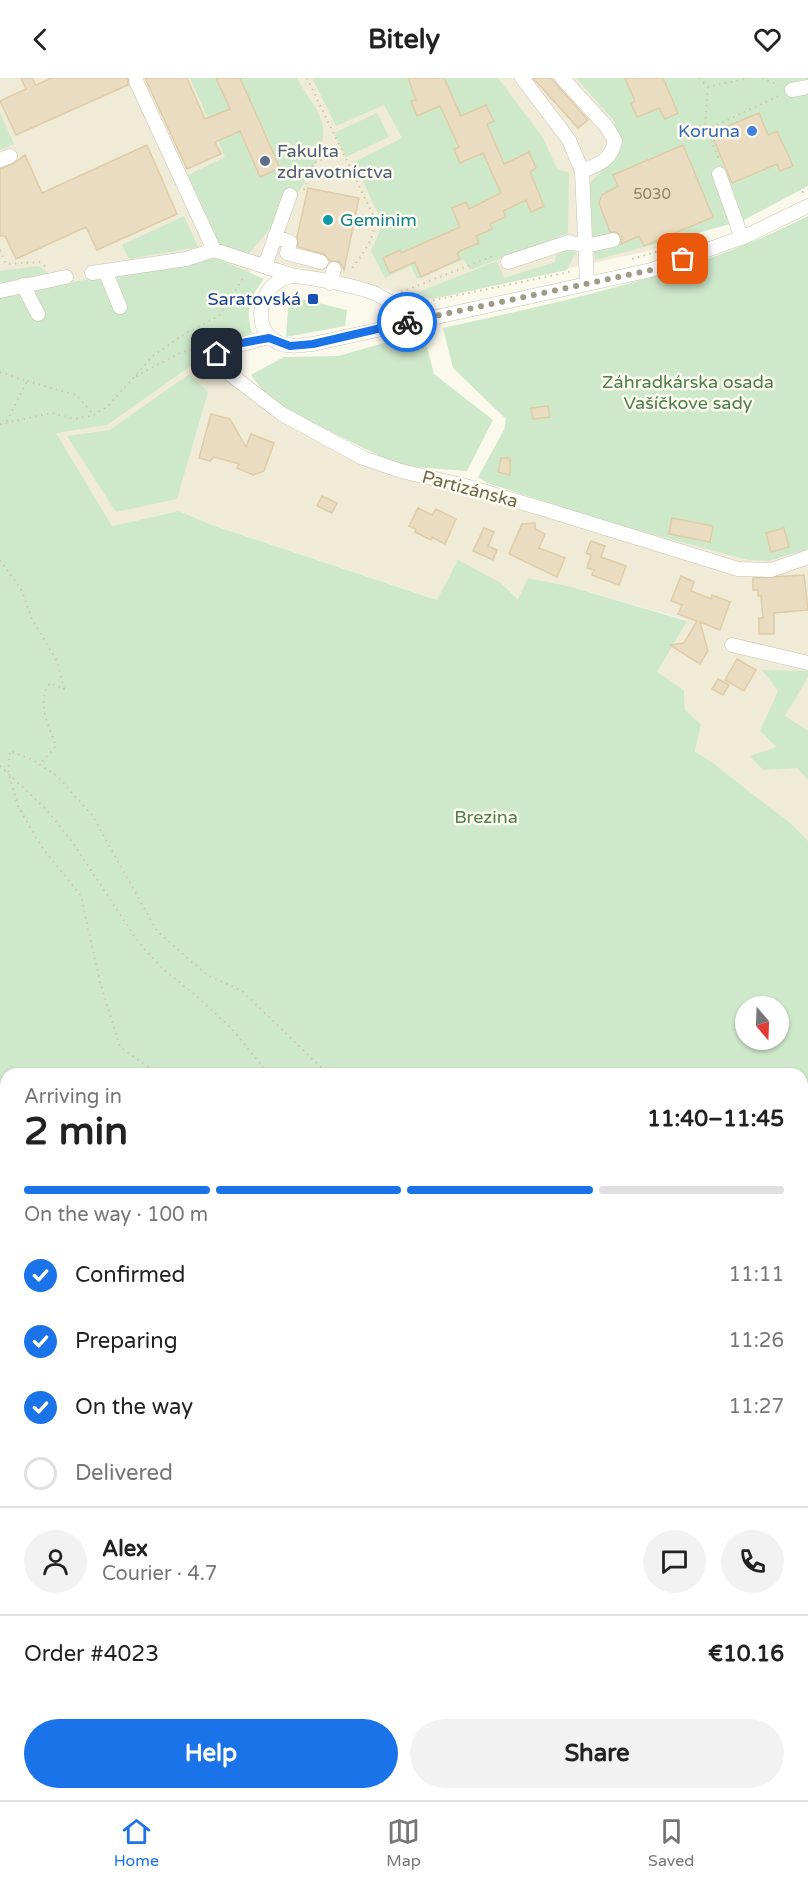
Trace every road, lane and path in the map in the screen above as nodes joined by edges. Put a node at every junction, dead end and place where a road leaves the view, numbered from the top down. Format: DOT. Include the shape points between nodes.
graph roads {
  1 [pos="307,78"];
  2 [pos="522,78"];
  3 [pos="562,78"];
  4 [pos="699,78"];
  5 [pos="749,78"];
  6 [pos="762,78"];
  7 [pos="136,81"];
  8 [pos="708,87"];
  9 [pos="803,90"];
  10 [pos="706,130"];
  11 [pos="343,150"];
  12 [pos="582,171"];
  13 [pos="719,174"];
  14 [pos="808,190"];
  15 [pos="296,195"];
  16 [pos="795,196"];
  17 [pos="808,206"];
  18 [pos="275,236"];
  19 [pos="742,238"];
  20 [pos="613,240"];
  21 [pos="586,246"];
  22 [pos="668,249"];
  23 [pos="0,250"];
  24 [pos="214,250"];
  25 [pos="628,260"];
  26 [pos="250,262"];
  27 [pos="321,262"];
  28 [pos="508,262"];
  29 [pos="48,267"];
  30 [pos="268,268"];
  31 [pos="294,276"];
  32 [pos="332,276"];
  33 [pos="587,276"];
  34 [pos="66,277"];
  35 [pos="23,285"];
  36 [pos="0,291"];
  37 [pos="120,308"];
  38 [pos="38,314"];
  39 [pos="410,321"];
  40 [pos="269,338"];
  41 [pos="220,350"];
  42 [pos="0,372"];
  43 [pos="134,377"];
  44 [pos="27,381"];
  45 [pos="94,415"];
  46 [pos="6,423"];
  47 [pos="0,424"];
  48 [pos="808,557"];
  49 [pos="0,560"];
  50 [pos="732,645"];
  51 [pos="808,663"];
  52 [pos="39,765"];
  53 [pos="0,766"];
  54 [pos="8,773"];
  55 [pos="150,1068"];
  56 [pos="264,1068"];
  57 [pos="322,1068"];
  1 -- 11 [label="path"];
  2 -- 12 [label="street" via="569,140"];
  3 -- 12 [label="street" via="615,141 613,153 603,163"];
  4 -- 8 [label="path"];
  5 -- 8 [label="path"];
  6 -- 9 [label="path"];
  7 -- 24 [label="street"];
  8 -- 10 [label="path"];
  9 -- 10 [label="path"];
  10 -- 13 [label="path" via="723,168"];
  11 -- 15 [label="path" via="314,164"];
  11 -- 32 [label="path" via="375,219 375,232 344,279"];
  12 -- 21 [label="street"];
  13 -- 19 [label="street"];
  14 -- 16 [label="path"];
  15 -- 18 [label="street"];
  17 -- 19 [label="street"];
  18 -- 27 [label="street" via="290,242 287,253"];
  18 -- 30 [label="street"];
  19 -- 33 [label="street" via="651,270"];
  20 -- 21 [label="street"];
  21 -- 28 [label="street" via="569,242"];
  21 -- 33 [label="street"];
  22 -- 25 [label="path"];
  23 -- 29 [label="path" via="6,264 39,262"];
  24 -- 26 [label="street"];
  24 -- 37 [label="street" via="186,259 99,272"];
  26 -- 30 [label="street"];
  26 -- 43 [label="path" via="219,316 153,356"];
  28 -- 33 [label="path" via="498,254 400,293 430,302"];
  30 -- 31 [label="street"];
  31 -- 32 [label="street"];
  31 -- 40 [label="street" via="273,285 263,300 262,328"];
  32 -- 39 [label="street" via="376,293 399,308"];
  33 -- 39 [label="street"];
  34 -- 35 [label="street"];
  35 -- 36 [label="street"];
  35 -- 38 [label="street"];
  39 -- 40 [label="street" via="313,344 290,346"];
  40 -- 41 [label="street"];
  41 -- 43 [label="path" via="215,345 182,352"];
  41 -- 48 [label="street, Partizánska" via="216,358 220,369 282,414 363,458 738,569 771,570"];
  42 -- 44 [label="path"];
  43 -- 45 [label="path" via="108,406"];
  44 -- 45 [label="path" via="76,395"];
  44 -- 46 [label="path"];
  45 -- 46 [label="path" via="74,419 52,413"];
  46 -- 47 [label="path"];
  49 -- 52 [label="path" via="21,589 32,619 57,661 64,689 50,683 46,688 44,712 56,746"];
  50 -- 51 [label="street"];
  52 -- 54 [label="path" via="10,751"];
  52 -- 57 [label="path" via="57,776 92,815 157,931 207,975 242,991"];
  53 -- 54 [label="path"];
  54 -- 55 [label="path" via="18,806 41,846 81,896 100,982 120,1047"];
  54 -- 56 [label="path" via="46,808 73,843 139,943 232,1029"];
}
